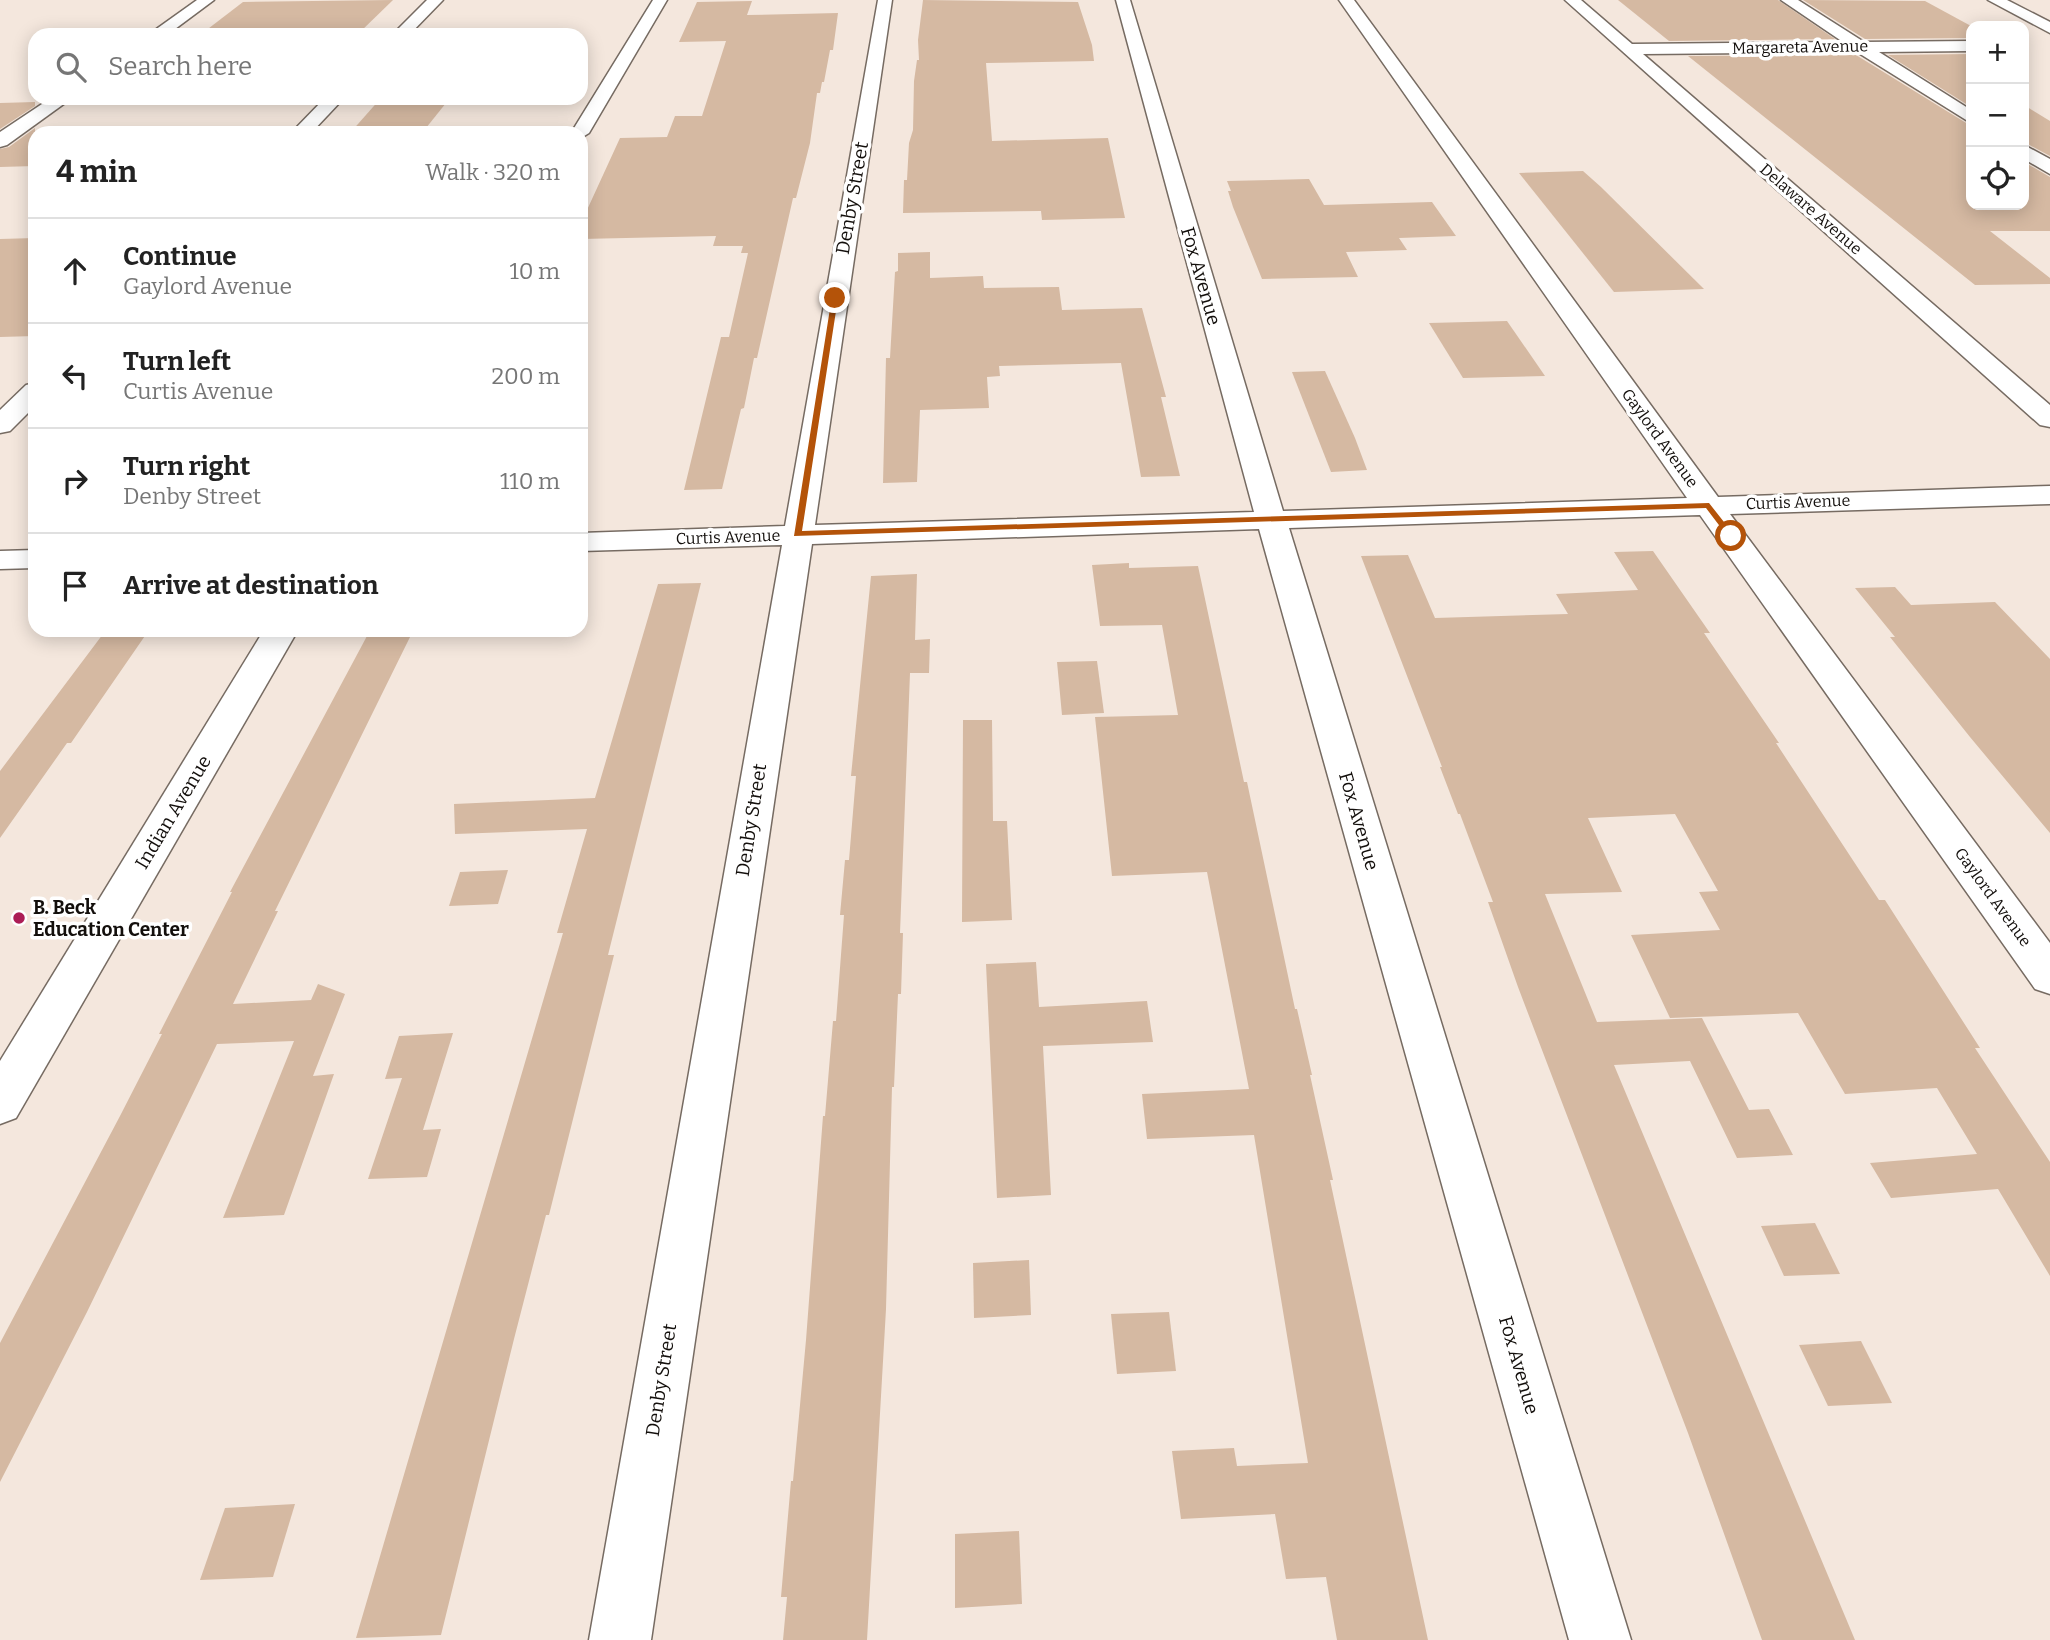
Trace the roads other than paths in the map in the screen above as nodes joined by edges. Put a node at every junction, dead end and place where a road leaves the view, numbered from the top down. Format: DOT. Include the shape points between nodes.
graph roads {
  1 [pos="207,0"];
  2 [pos="436,0"];
  3 [pos="660,0"];
  4 [pos="885,0"];
  5 [pos="1123,0"];
  6 [pos="1346,0"];
  7 [pos="1572,0"];
  8 [pos="1788,0"];
  9 [pos="1995,0"];
  10 [pos="166,28"];
  11 [pos="407,28"];
  12 [pos="2050,28"];
  13 [pos="1966,46"];
  14 [pos="1861,47"];
  15 [pos="1628,49"];
  16 [pos="53,105"];
  17 [pos="328,105"];
  18 [pos="1966,115"];
  19 [pos="307,126"];
  20 [pos="584,126"];
  21 [pos="0,141"];
  22 [pos="2029,154"];
  23 [pos="2050,168"];
  24 [pos="28,398"];
  25 [pos="2050,419"];
  26 [pos="0,425"];
  27 [pos="2050,495"];
  28 [pos="1709,505"];
  29 [pos="1271,519"];
  30 [pos="797,534"];
  31 [pos="588,542"];
  32 [pos="28,559"];
  33 [pos="0,560"];
  34 [pos="277,637"];
  35 [pos="2050,976"];
  36 [pos="0,1103"];
  37 [pos="620,1640"];
  38 [pos="1600,1640"];
  1 -- 10 [label="street"];
  2 -- 11 [label="street"];
  3 -- 20 [label="street"];
  4 -- 30 [label="street, Denby Street"];
  5 -- 29 [label="street, Fox Avenue"];
  6 -- 28 [label="street, Gaylord Avenue"];
  7 -- 15 [label="street, Delaware Avenue"];
  8 -- 14 [label="street"];
  9 -- 12 [label="street"];
  13 -- 14 [label="street, Margareta Avenue"];
  14 -- 15 [label="street, Margareta Avenue"];
  14 -- 18 [label="street"];
  15 -- 25 [label="street, Delaware Avenue"];
  16 -- 21 [label="street"];
  17 -- 19 [label="street"];
  22 -- 23 [label="street"];
  24 -- 26 [label="street"];
  27 -- 28 [label="street, Curtis Avenue"];
  28 -- 29 [label="street, Curtis Avenue"];
  28 -- 35 [label="street, Gaylord Avenue"];
  29 -- 30 [label="street, Curtis Avenue"];
  29 -- 38 [label="street, Fox Avenue"];
  30 -- 31 [label="street, Curtis Avenue"];
  30 -- 37 [label="street, Denby Street"];
  32 -- 33 [label="street"];
  34 -- 36 [label="street, Indian Avenue"];
}
